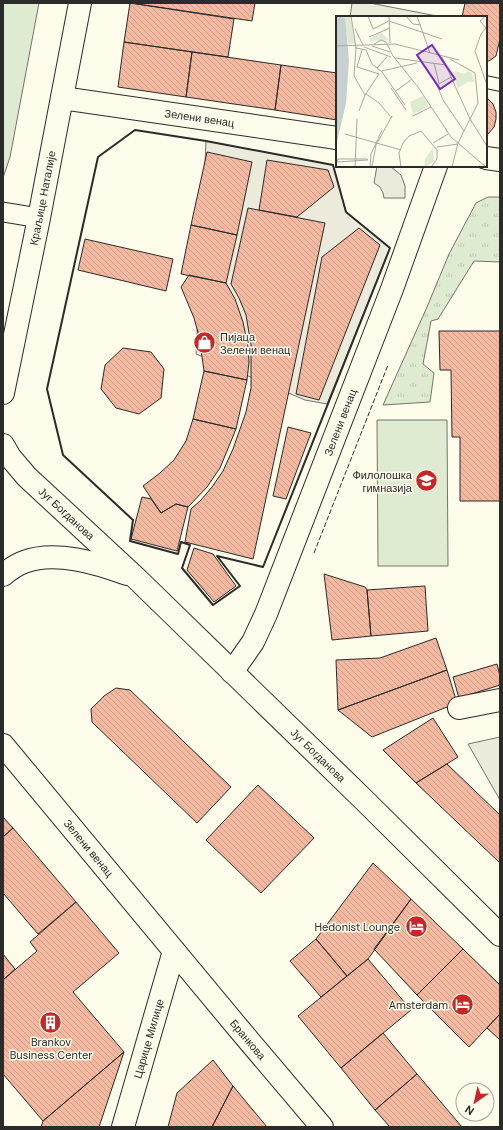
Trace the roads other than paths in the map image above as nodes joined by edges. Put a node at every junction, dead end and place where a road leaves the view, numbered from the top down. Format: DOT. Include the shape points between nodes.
graph roads {
  1 [pos="80,3"];
  2 [pos="487,82"];
  3 [pos="500,85"];
  4 [pos="62,98"];
  5 [pos="336,138"];
  6 [pos="487,158"];
  7 [pos="500,160"];
  8 [pos="436,167"];
  9 [pos="3,212"];
  10 [pos="40,218"];
  11 [pos="3,393"];
  12 [pos="3,445"];
  13 [pos="3,575"];
  14 [pos="135,577"];
  15 [pos="232,672"];
  16 [pos="500,700"];
  17 [pos="459,708"];
  18 [pos="3,745"];
  19 [pos="500,935"];
  20 [pos="174,951"];
  21 [pos="124,1127"];
  22 [pos="322,1127"];
  1 -- 4 [label="street, Краљице Наталије"];
  2 -- 3 [label="lane"];
  4 -- 5 [label="street, Зелени венац"];
  4 -- 10 [label="street, Краљице Наталије"];
  6 -- 7 [label="street"];
  8 -- 15 [label="street, Зелени венац" via="392,289 266,614 253,642"];
  9 -- 10 [label="street"];
  10 -- 11 [label="street, Краљице Наталије"];
  12 -- 14 [label="street, Југ Богданова" via="27,477"];
  13 -- 14 [label="street, Југ Богданова" via="24,561 68,558 99,564"];
  14 -- 15 [label="street, Југ Богданова"];
  15 -- 19 [label="street, Југ Богданова"];
  16 -- 17 [label="street"];
  18 -- 20 [label="street, Зелени венац"];
  20 -- 21 [label="street, Царице Милице"];
  20 -- 22 [label="street, Бранкова"];
}
